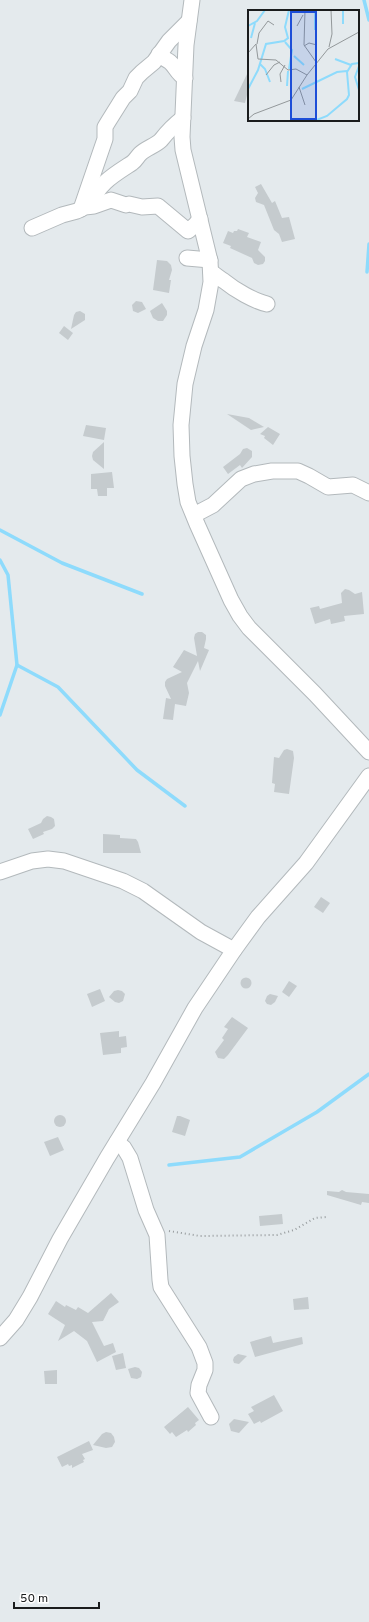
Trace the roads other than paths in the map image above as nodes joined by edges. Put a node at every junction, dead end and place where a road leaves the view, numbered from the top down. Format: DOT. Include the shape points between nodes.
graph roads {
  1 [pos="192,0"];
  2 [pos="189,21"];
  3 [pos="159,54"];
  4 [pos="185,78"];
  5 [pos="183,118"];
  6 [pos="85,208"];
  7 [pos="200,219"];
  8 [pos="32,228"];
  9 [pos="188,230"];
  10 [pos="206,244"];
  11 [pos="188,258"];
  12 [pos="210,266"];
  13 [pos="267,304"];
  14 [pos="369,493"];
  15 [pos="194,515"];
  16 [pos="369,752"];
  17 [pos="369,776"];
  18 [pos="0,872"];
  19 [pos="234,950"];
  20 [pos="117,1142"];
  21 [pos="0,1338"];
  22 [pos="211,1417"];
  1 -- 2 [label="street"];
  2 -- 3 [label="street"];
  2 -- 4 [label="street"];
  3 -- 4 [label="street"];
  3 -- 6 [label="street" via="136,78 105,127 105,139"];
  4 -- 5 [label="street"];
  5 -- 6 [label="street" via="164,134 161,140 140,153 132,163 105,182"];
  5 -- 7 [label="street" via="183,150"];
  6 -- 8 [label="street"];
  6 -- 9 [label="street" via="111,200 126,205 158,206"];
  7 -- 9 [label="street"];
  7 -- 10 [label="street"];
  9 -- 10 [label="street" via="186,232"];
  10 -- 12 [label="street"];
  11 -- 12 [label="street"];
  12 -- 13 [label="street" via="223,281 247,296"];
  12 -- 15 [label="street" via="211,282 206,310 185,384 181,424 185,484 188,502"];
  14 -- 15 [label="street" via="353,485 328,487 298,471 272,471 241,479 213,505"];
  15 -- 16 [label="street" via="240,616"];
  17 -- 19 [label="street" via="306,863 258,917"];
  18 -- 19 [label="street" via="32,861 64,861 123,881 143,891 201,932"];
  19 -- 20 [label="street" via="195,1008"];
  20 -- 21 [label="street" via="60,1238 30,1297 16,1320"];
  20 -- 22 [label="street" via="130,1158 146,1210 157,1235 161,1287 203,1356 205,1370 198,1393"];
}
